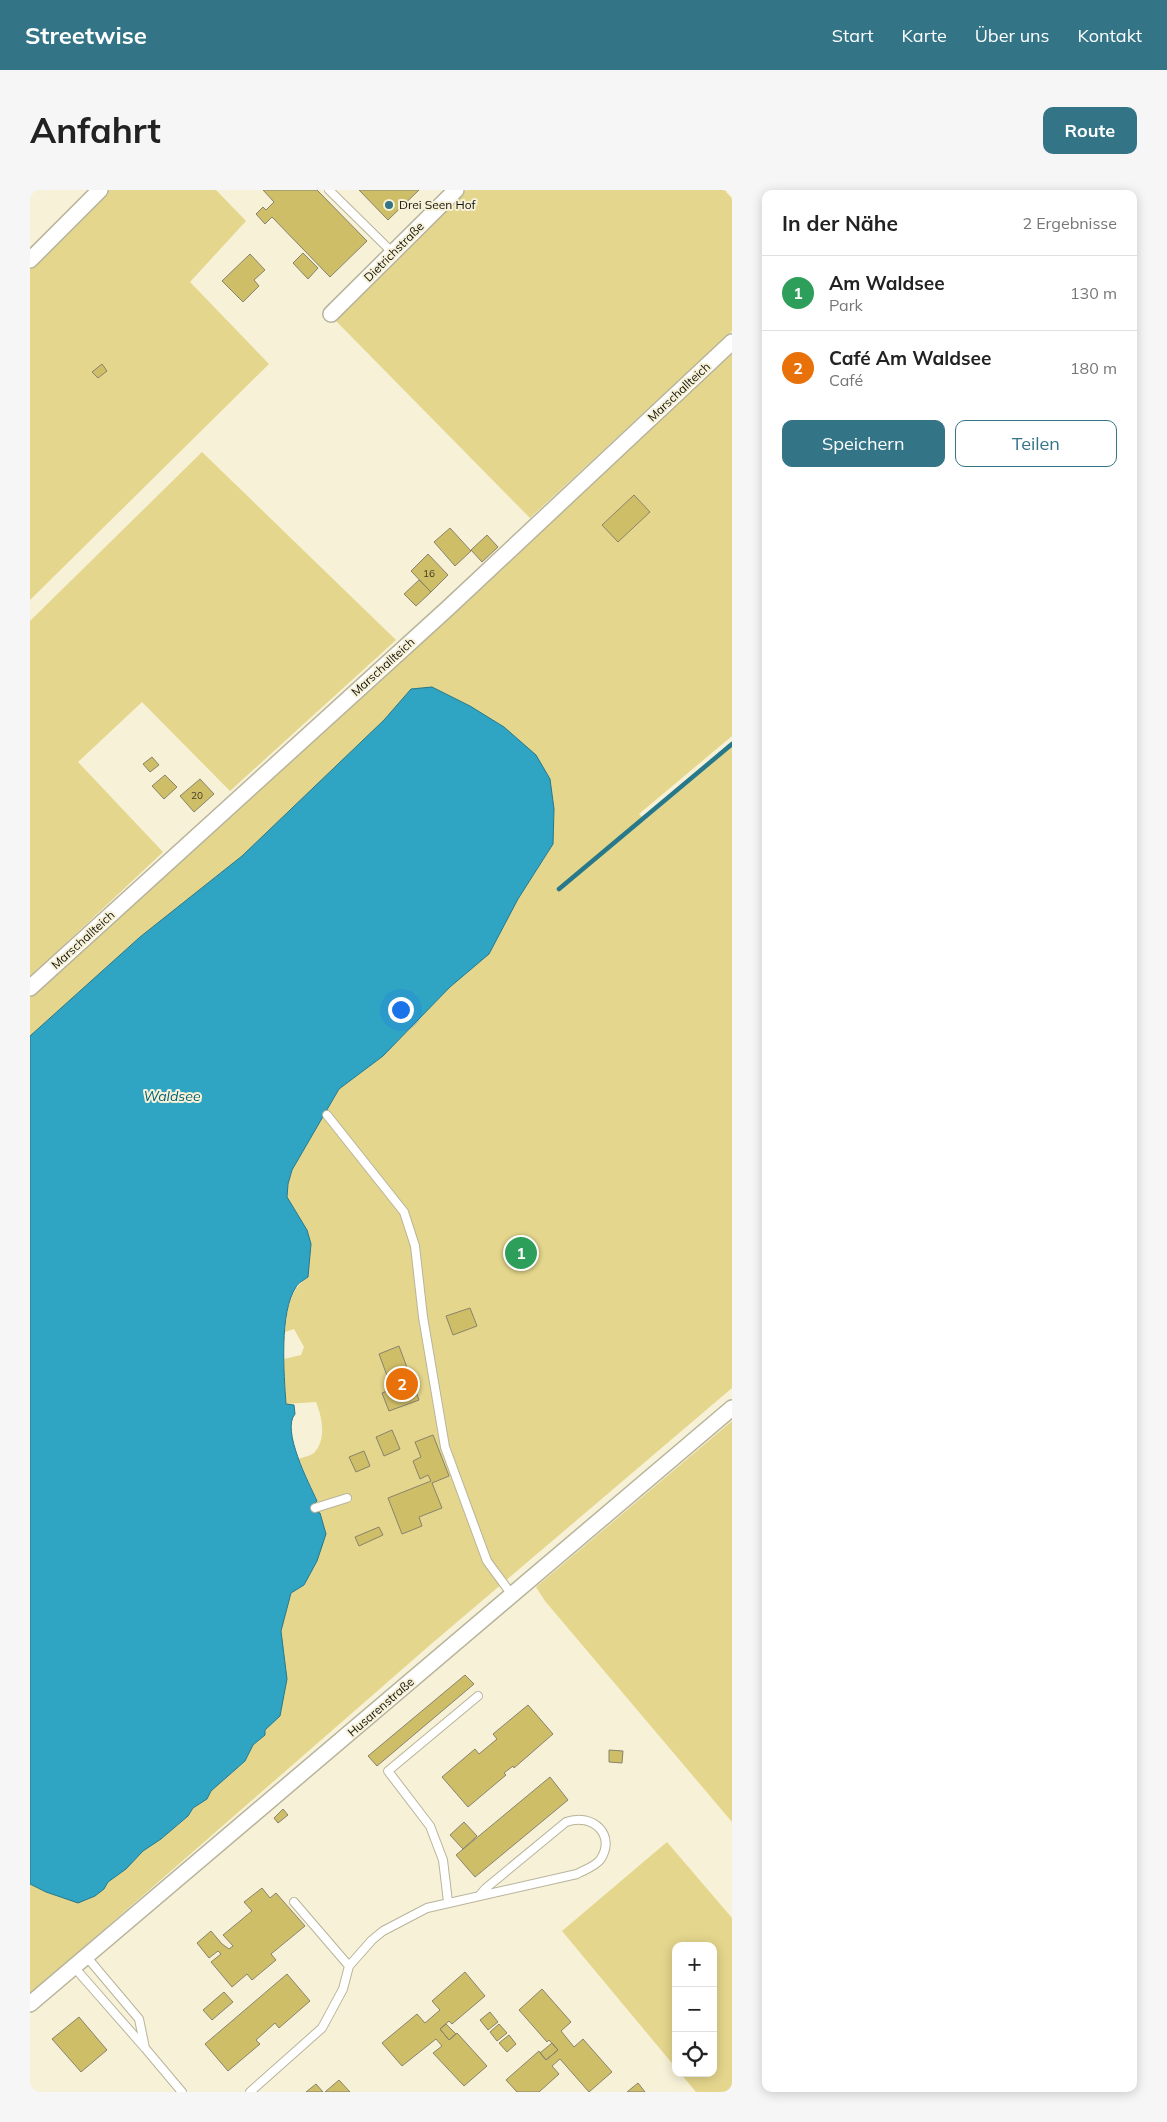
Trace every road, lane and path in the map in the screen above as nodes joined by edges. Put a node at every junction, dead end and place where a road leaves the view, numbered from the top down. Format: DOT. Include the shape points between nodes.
graph roads {
  1 [pos="100,190"];
  2 [pos="329,190"];
  3 [pos="456,190"];
  4 [pos="393,253"];
  5 [pos="30,260"];
  6 [pos="331,314"];
  7 [pos="732,342"];
  8 [pos="30,988"];
  9 [pos="327,1114"];
  10 [pos="732,1408"];
  11 [pos="347,1498"];
  12 [pos="315,1508"];
  13 [pos="512,1596"];
  14 [pos="478,1696"];
  15 [pos="479,1896"];
  16 [pos="294,1902"];
  17 [pos="448,1902"];
  18 [pos="86,1956"];
  19 [pos="349,1966"];
  20 [pos="74,1967"];
  21 [pos="30,2004"];
  22 [pos="146,2048"];
  23 [pos="182,2092"];
  24 [pos="250,2092"];
  1 -- 5 [label="street"];
  2 -- 4 [label="lane"];
  3 -- 4 [label="street, Dietrichstraße"];
  4 -- 6 [label="street, Dietrichstraße"];
  7 -- 8 [label="street, Marschallteich" via="447,609"];
  9 -- 13 [label="lane" via="404,1212 415,1246 423,1317 445,1447 488,1561"];
  10 -- 13 [label="street, Husarenstraße"];
  11 -- 12 [label="lane"];
  13 -- 18 [label="street, Husarenstraße"];
  14 -- 17 [label="lane" via="388,1771 430,1826 443,1860"];
  15 -- 15 [label="lane" via="576,1874 599,1860 604,1852 604,1835 588,1820 574,1818"];
  15 -- 17 [label="lane"];
  16 -- 19 [label="lane"];
  17 -- 19 [label="lane" via="427,1908 383,1931"];
  18 -- 20 [label="street, Husarenstraße"];
  18 -- 22 [label="lane" via="140,2019"];
  19 -- 24 [label="lane" via="343,1989 322,2028"];
  20 -- 21 [label="street, Husarenstraße"];
  20 -- 22 [label="lane"];
  22 -- 23 [label="lane"];
}
